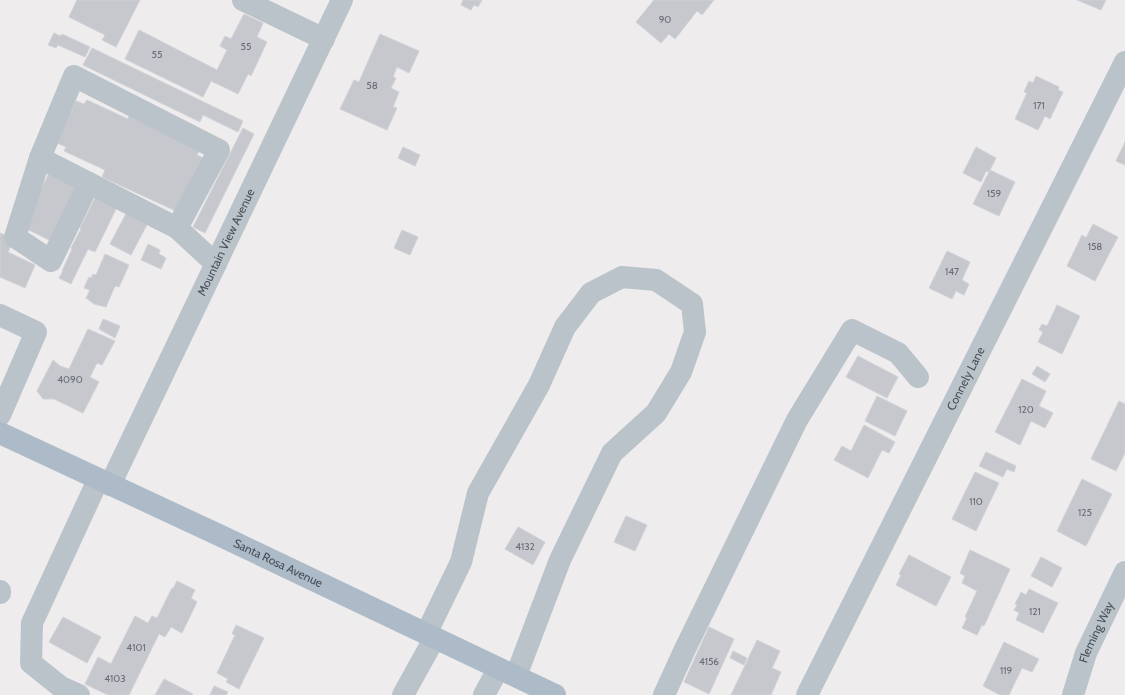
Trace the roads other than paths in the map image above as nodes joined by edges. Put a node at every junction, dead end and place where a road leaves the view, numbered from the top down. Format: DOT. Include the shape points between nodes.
graph roads {
  1 [pos="243,0"];
  2 [pos="342,0"];
  3 [pos="324,38"];
  4 [pos="1125,62"];
  5 [pos="40,158"];
  6 [pos="89,183"];
  7 [pos="177,228"];
  8 [pos="216,264"];
  9 [pos="0,315"];
  10 [pos="918,376"];
  11 [pos="0,415"];
  12 [pos="0,433"];
  13 [pos="104,482"];
  14 [pos="1125,572"];
  15 [pos="430,636"];
  16 [pos="518,681"];
  17 [pos="79,695"];
  18 [pos="403,695"];
  19 [pos="484,695"];
  20 [pos="555,695"];
  21 [pos="664,695"];
  22 [pos="807,695"];
  23 [pos="1073,695"];
  1 -- 3 [label="street"];
  2 -- 3 [label="street, Mountain View Avenue"];
  3 -- 8 [label="street, Mountain View Avenue"];
  4 -- 22 [label="street, Connely Lane"];
  5 -- 6 [label="street"];
  5 -- 6 [label="street" via="15,237 51,261"];
  5 -- 7 [label="street" via="74,76 219,150"];
  6 -- 7 [label="street"];
  7 -- 8 [label="street"];
  8 -- 13 [label="street, Mountain View Avenue"];
  9 -- 11 [label="street" via="36,332"];
  10 -- 21 [label="street" via="898,353 852,330 797,420"];
  12 -- 13 [label="main road, Santa Rosa Avenue"];
  13 -- 15 [label="main road, Santa Rosa Avenue"];
  13 -- 17 [label="street, Mountain View Avenue" via="32,623 30,662 61,687"];
  14 -- 23 [label="street, Fleming Way" via="1086,653"];
  15 -- 16 [label="main road, Santa Rosa Avenue"];
  15 -- 16 [label="street" via="461,562 478,492 539,385 565,327 591,294 622,277 656,280 692,304 695,332 681,372 656,412 612,453 560,560"];
  15 -- 18 [label="street"];
  16 -- 19 [label="street"];
  16 -- 20 [label="main road, Santa Rosa Avenue"];
}
